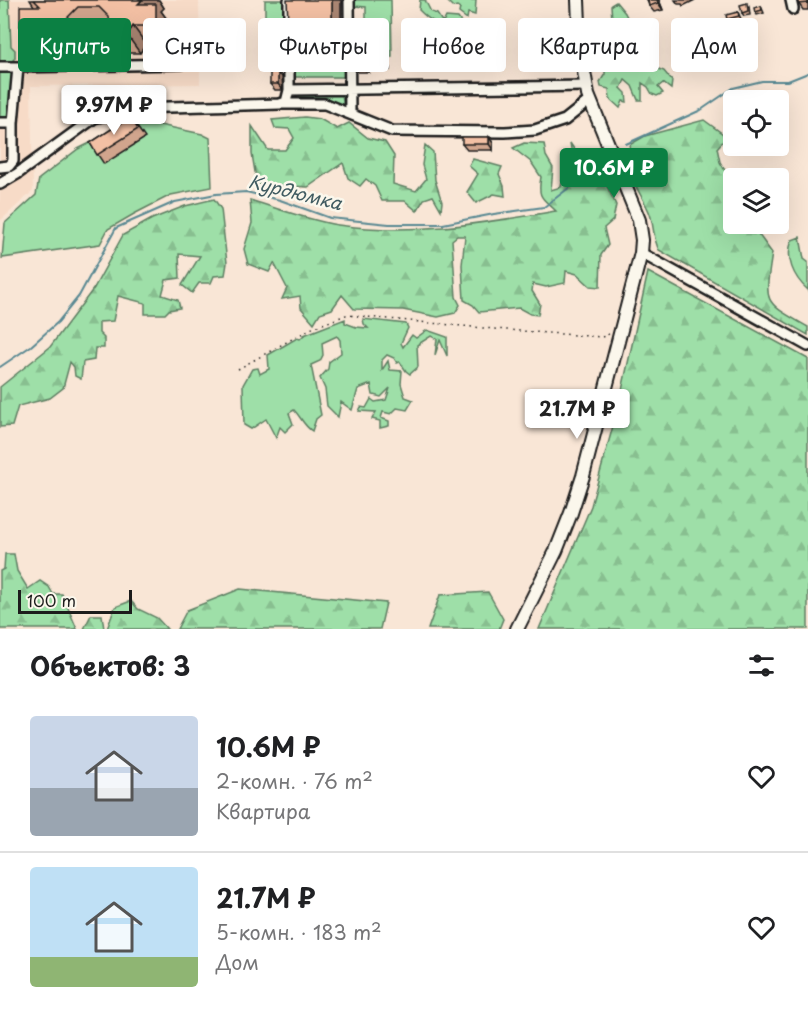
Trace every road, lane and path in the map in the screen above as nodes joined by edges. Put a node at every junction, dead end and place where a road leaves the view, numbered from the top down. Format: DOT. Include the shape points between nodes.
graph roads {
  1 [pos="289,0"];
  2 [pos="349,0"];
  3 [pos="578,0"];
  4 [pos="289,18"];
  5 [pos="349,18"];
  6 [pos="0,67"];
  7 [pos="18,67"];
  8 [pos="290,72"];
  9 [pos="350,72"];
  10 [pos="586,86"];
  11 [pos="350,89"];
  12 [pos="290,90"];
  13 [pos="590,100"];
  14 [pos="283,104"];
  15 [pos="350,114"];
  16 [pos="0,123"];
  17 [pos="13,123"];
  18 [pos="0,167"];
  19 [pos="0,184"];
  20 [pos="641,253"];
  21 [pos="621,330"];
  22 [pos="808,346"];
  23 [pos="238,369"];
  24 [pos="517,629"];
  1 -- 4 [label="street"];
  2 -- 5 [label="street"];
  3 -- 10 [label="main road"];
  6 -- 7 [label="street"];
  7 -- 17 [label="street"];
  8 -- 12 [label="street"];
  9 -- 11 [label="street"];
  10 -- 11 [label="street"];
  10 -- 13 [label="main road"];
  11 -- 12 [label="street"];
  11 -- 15 [label="street"];
  12 -- 14 [label="street"];
  13 -- 15 [label="street" via="565,120 535,130 505,132 392,131"];
  13 -- 20 [label="main road" via="639,220"];
  14 -- 15 [label="street" via="325,104"];
  14 -- 19 [label="street" via="133,108 101,115"];
  16 -- 17 [label="street"];
  17 -- 18 [label="street" via="13,161"];
  20 -- 21 [label="main road"];
  20 -- 22 [label="street"];
  21 -- 23 [label="path" via="602,337 346,315 310,329"];
  21 -- 24 [label="main road" via="571,513"];
}
